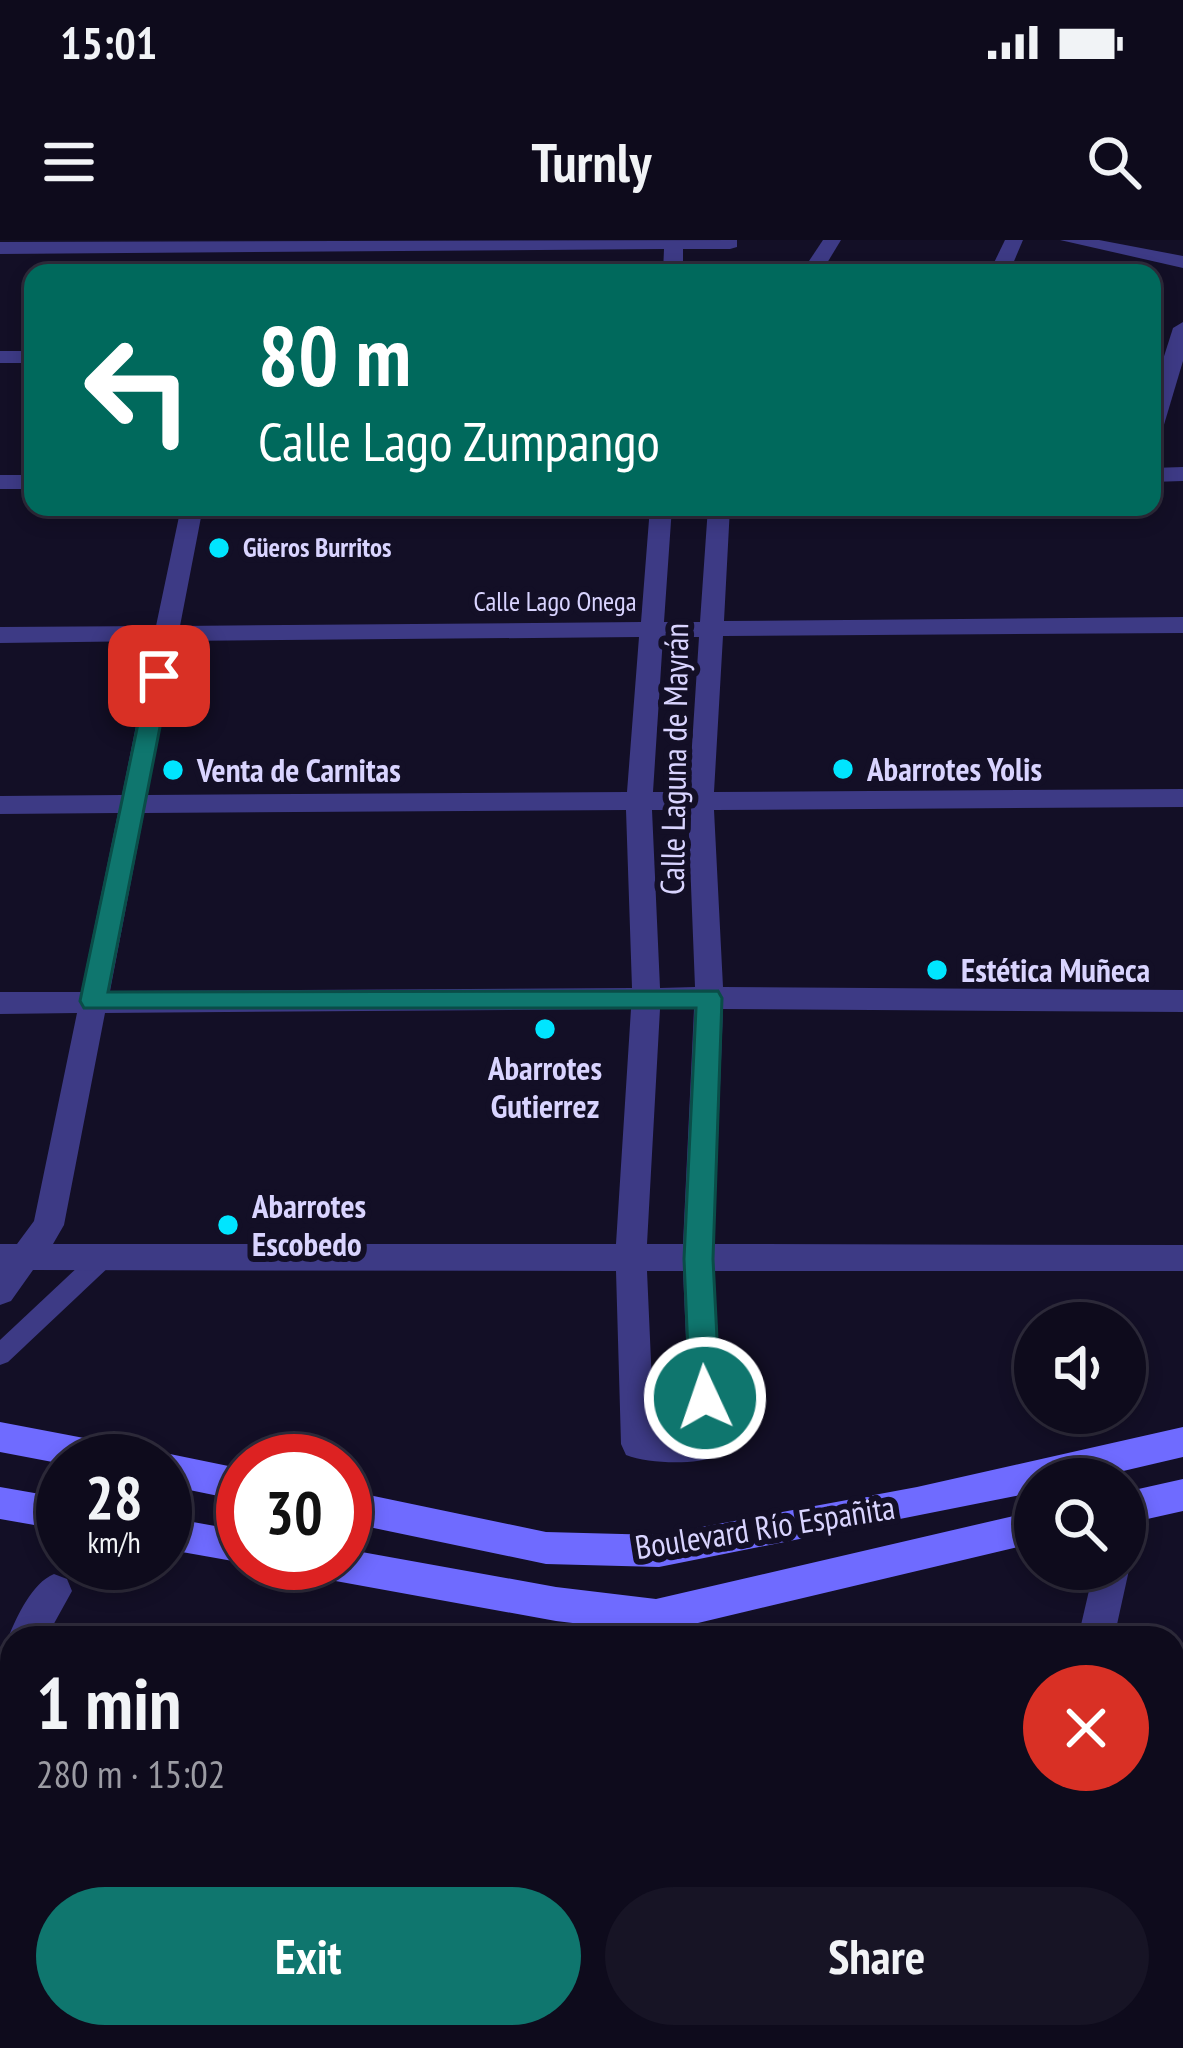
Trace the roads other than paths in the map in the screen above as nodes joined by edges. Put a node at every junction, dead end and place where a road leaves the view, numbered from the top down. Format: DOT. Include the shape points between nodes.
graph roads {
  1 [pos="1069,240"];
  2 [pos="674,241"];
  3 [pos="245,243"];
  4 [pos="730,247"];
  5 [pos="0,248"];
  6 [pos="1183,262"];
  7 [pos="1183,328"];
  8 [pos="1161,399"];
  9 [pos="190,516"];
  10 [pos="660,516"];
  11 [pos="718,516"];
  12 [pos="1183,625"];
  13 [pos="653,632"];
  14 [pos="712,632"];
  15 [pos="167,634"];
  16 [pos="0,635"];
  17 [pos="1183,798"];
  18 [pos="639,801"];
  19 [pos="701,801"];
  20 [pos="133,804"];
  21 [pos="0,805"];
  22 [pos="646,998"];
  23 [pos="709,998"];
  24 [pos="93,1001"];
  25 [pos="1183,1001"];
  26 [pos="0,1004"];
  27 [pos="15,1257"];
  28 [pos="104,1257"];
  29 [pos="1183,1258"];
  30 [pos="631,1259"];
  31 [pos="698,1259"];
  32 [pos="0,1292"];
  33 [pos="0,1355"];
  34 [pos="0,1437"];
  35 [pos="1183,1442"];
  36 [pos="36,1444"];
  37 [pos="1183,1495"];
  38 [pos="0,1503"];
  39 [pos="1146,1503"];
  40 [pos="36,1509"];
  41 [pos="372,1512"];
  42 [pos="1014,1532"];
  43 [pos="372,1571"];
  44 [pos="1107,1590"];
  45 [pos="54,1591"];
  46 [pos="33,1626"];
  47 [pos="1099,1626"];
  1 -- 6 [label="street"];
  2 -- 3 [label="street"];
  2 -- 4 [label="street"];
  3 -- 5 [label="street"];
  7 -- 8 [label="street"];
  9 -- 15 [label="street"];
  10 -- 13 [label="street, Calle Laguna de Mayrán"];
  11 -- 14 [label="street, Calle Laguna de Mayrán"];
  12 -- 14 [label="street, Calle Lago Onega"];
  13 -- 14 [label="street, Calle Lago Onega"];
  13 -- 15 [label="street, Calle Lago Onega"];
  13 -- 18 [label="street, Calle Laguna de Mayrán"];
  14 -- 19 [label="street, Calle Laguna de Mayrán"];
  15 -- 16 [label="street, Calle Lago Onega"];
  15 -- 20 [label="street"];
  17 -- 19 [label="street"];
  18 -- 19 [label="street"];
  18 -- 20 [label="street"];
  18 -- 22 [label="street, Calle Laguna de Mayrán"];
  19 -- 23 [label="street, Calle Laguna de Mayrán"];
  20 -- 21 [label="street"];
  20 -- 24 [label="street"];
  22 -- 23 [label="street"];
  22 -- 24 [label="street"];
  22 -- 30 [label="street, Calle Laguna de Mayrán"];
  23 -- 25 [label="street"];
  23 -- 31 [label="street, Calle Laguna de Mayrán"];
  24 -- 26 [label="street"];
  24 -- 27 [label="street" via="49,1225"];
  27 -- 28 [label="street"];
  27 -- 32 [label="street"];
  28 -- 30 [label="street"];
  28 -- 33 [label="lane"];
  29 -- 31 [label="street"];
  30 -- 31 [label="street"];
  30 -- 31 [label="street, Calle Laguna de Mayrán" via="638,1444 707,1445"];
  34 -- 36 [label="main road"];
  35 -- 41 [label="main road, Boulevard Río Españita" via="659,1551 546,1548"];
  37 -- 39 [label="main road"];
  38 -- 40 [label="main road"];
  42 -- 43 [label="main road, Boulevard Río Españita" via="656,1616"];
  44 -- 47 [label="street"];
  45 -- 46 [label="street"];
}
